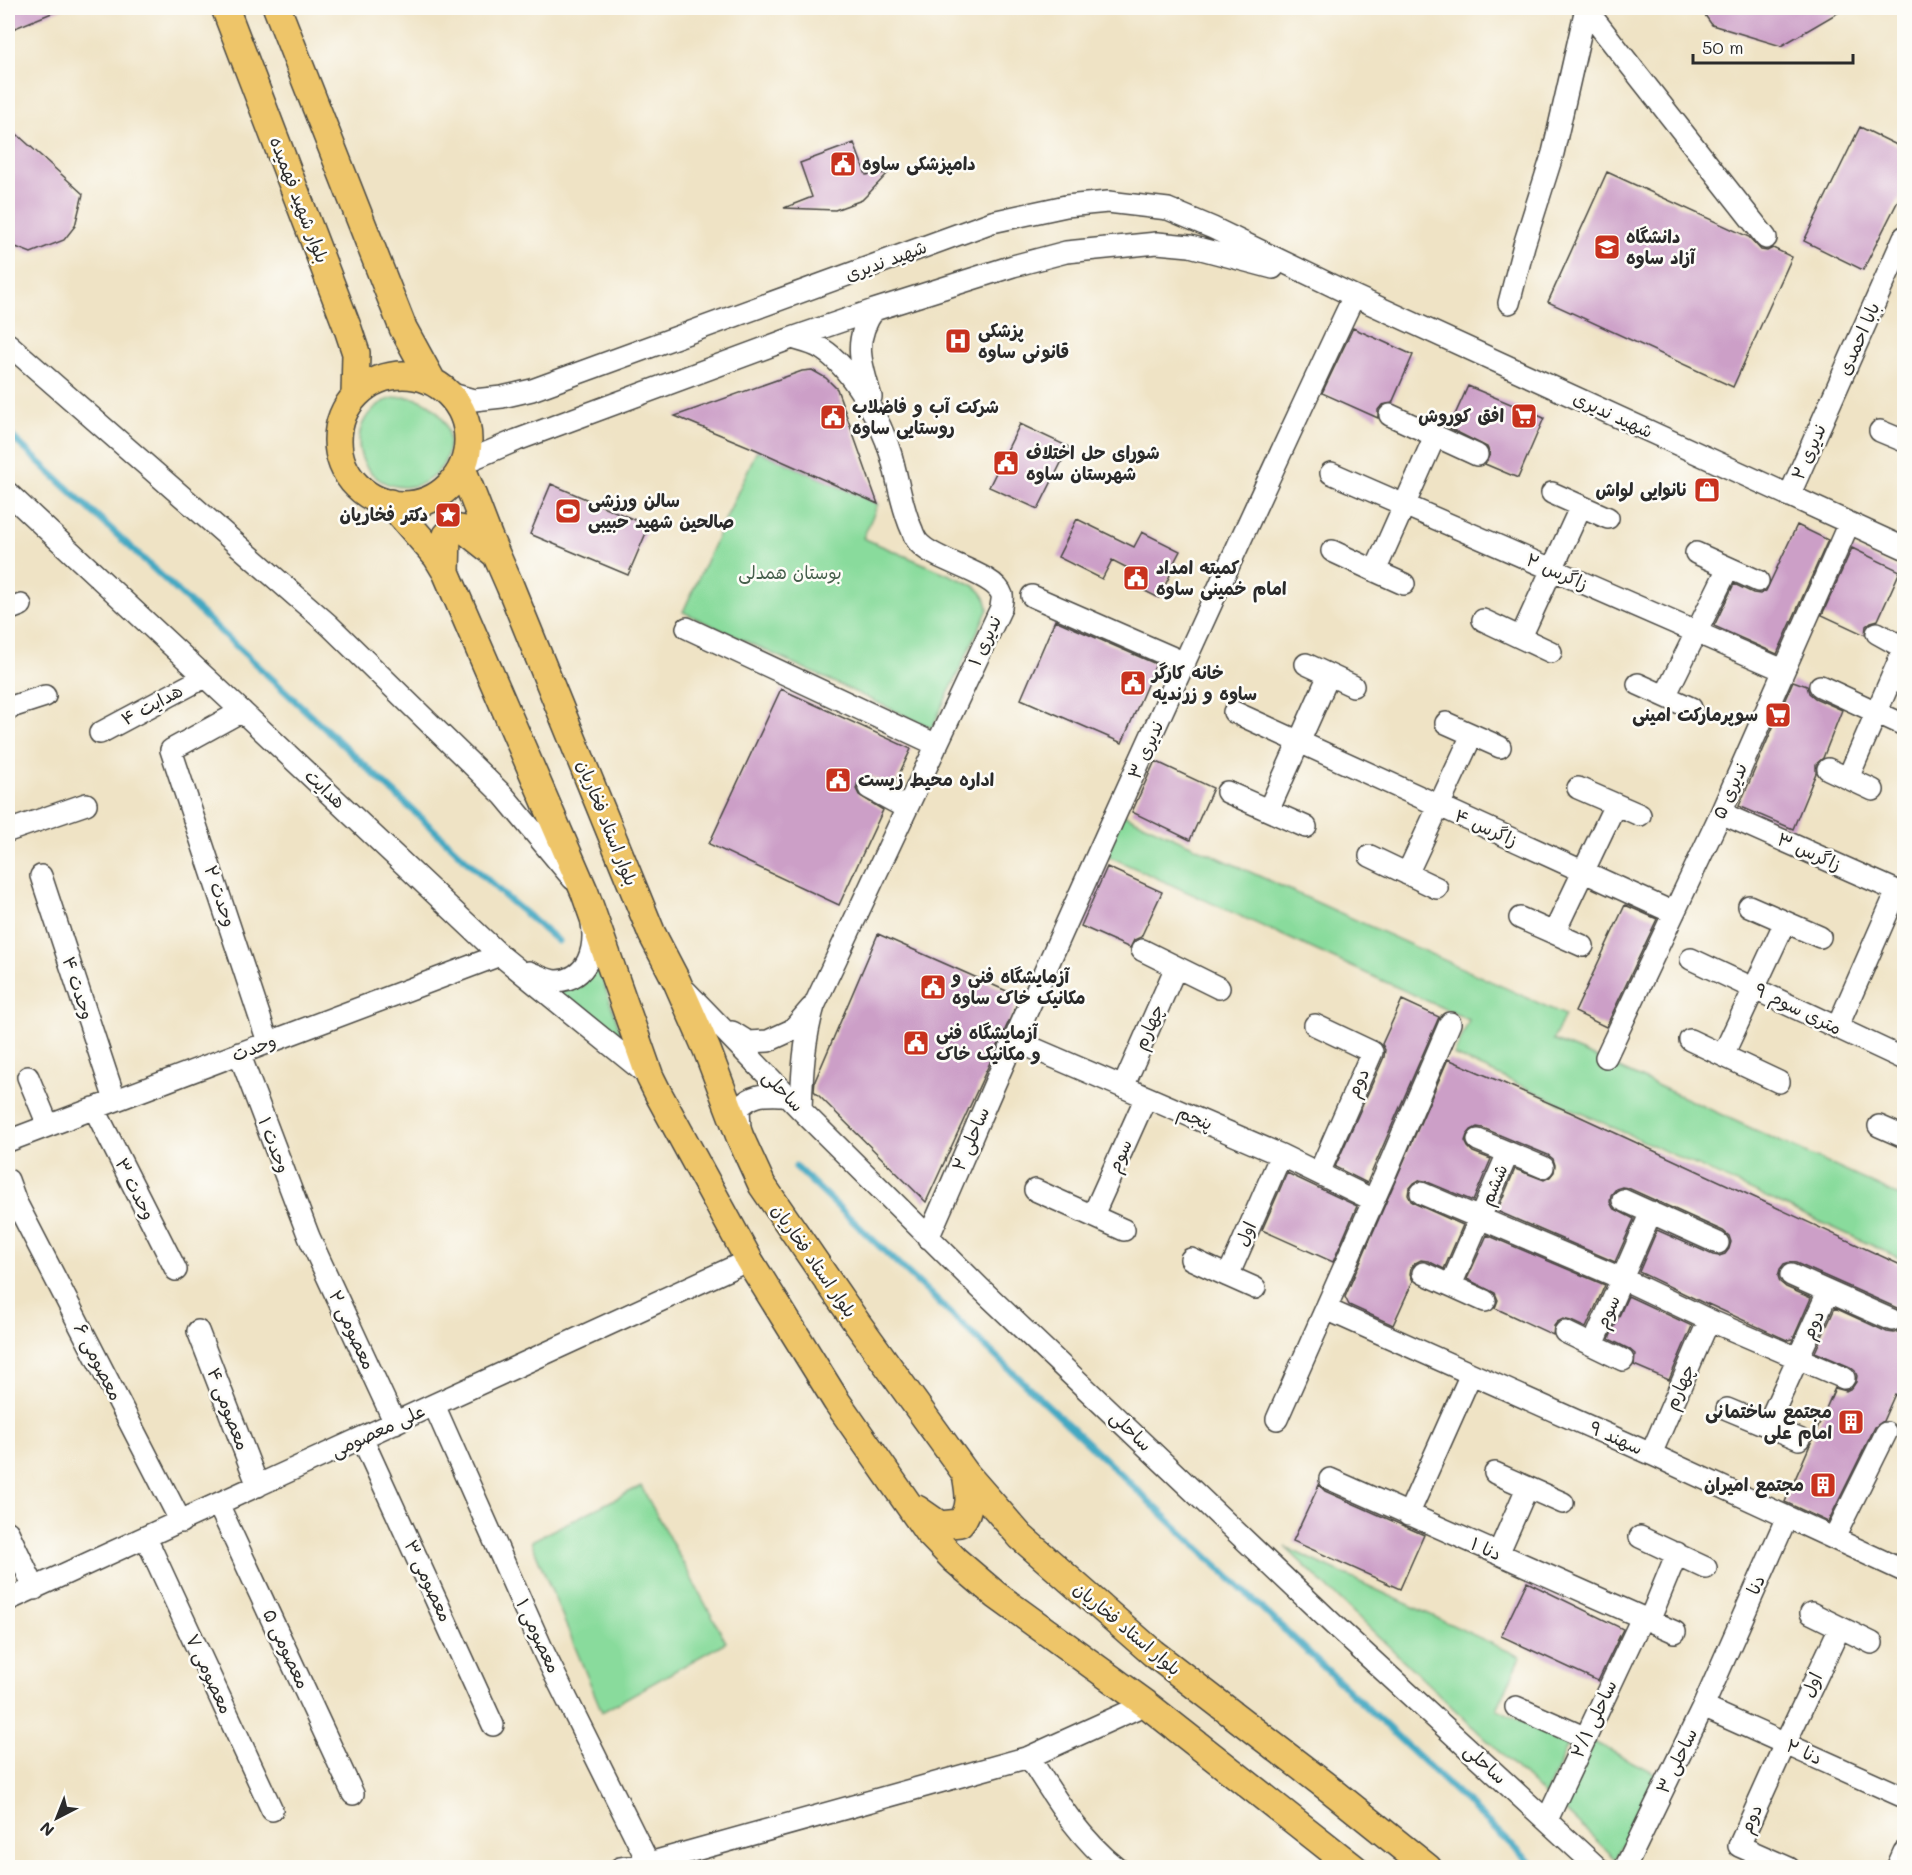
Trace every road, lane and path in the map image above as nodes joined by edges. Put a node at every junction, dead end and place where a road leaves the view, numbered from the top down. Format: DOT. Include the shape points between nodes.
graph roads {
  1 [pos="225,8"];
  2 [pos="277,8"];
  3 [pos="1586,8"];
  4 [pos="1905,237"];
  5 [pos="1766,238"];
  6 [pos="1323,281"];
  7 [pos="1354,296"];
  8 [pos="1509,303"];
  9 [pos="874,310"];
  10 [pos="792,338"];
  11 [pos="8,344"];
  12 [pos="440,387"];
  13 [pos="356,395"];
  14 [pos="1829,408"];
  15 [pos="1390,415"];
  16 [pos="878,418"];
  17 [pos="1880,431"];
  18 [pos="1435,436"];
  19 [pos="1905,441"];
  20 [pos="1477,455"];
  21 [pos="464,465"];
  22 [pos="1331,473"];
  23 [pos="8,493"];
  24 [pos="1552,493"];
  25 [pos="1789,496"];
  26 [pos="390,503"];
  27 [pos="1405,505"];
  28 [pos="1581,506"];
  29 [pos="1608,518"];
  30 [pos="1849,523"];
  31 [pos="1905,548"];
  32 [pos="1332,551"];
  33 [pos="1696,553"];
  34 [pos="497,555"];
  35 [pos="1728,568"];
  36 [pos="1552,570"];
  37 [pos="1375,571"];
  38 [pos="446,572"];
  39 [pos="1758,581"];
  40 [pos="1404,584"];
  41 [pos="1032,596"];
  42 [pos="1483,620"];
  43 [pos="687,628"];
  44 [pos="1696,632"];
  45 [pos="1877,633"];
  46 [pos="1521,638"];
  47 [pos="1905,649"];
  48 [pos="1551,652"];
  49 [pos="1185,663"];
  50 [pos="1306,664"];
  51 [pos="1783,670"];
  52 [pos="1329,675"];
  53 [pos="205,677"];
  54 [pos="1638,684"];
  55 [pos="1353,686"];
  56 [pos="1820,686"];
  57 [pos="45,696"];
  58 [pos="1665,696"];
  59 [pos="8,708"];
  60 [pos="1691,708"];
  61 [pos="242,711"];
  62 [pos="1234,712"];
  63 [pos="1876,712"];
  64 [pos="1446,723"];
  65 [pos="1905,725"];
  66 [pos="100,733"];
  67 [pos="1472,735"];
  68 [pos="1299,742"];
  69 [pos="936,745"];
  70 [pos="1500,747"];
  71 [pos="1828,769"];
  72 [pos="1848,778"];
  73 [pos="869,788"];
  74 [pos="1578,788"];
  75 [pos="1873,790"];
  76 [pos="1227,792"];
  77 [pos="86,804"];
  78 [pos="1615,805"];
  79 [pos="1439,807"];
  80 [pos="906,808"];
  81 [pos="1269,809"];
  82 [pos="1721,813"];
  83 [pos="1640,815"];
  84 [pos="1306,827"];
  85 [pos="8,831"];
  86 [pos="1370,856"];
  87 [pos="1584,872"];
  88 [pos="1407,874"];
  89 [pos="41,876"];
  90 [pos="1437,888"];
  91 [pos="1901,892"];
  92 [pos="588,902"];
  93 [pos="1749,906"];
  94 [pos="1674,913"];
  95 [pos="1520,918"];
  96 [pos="1785,922"];
  97 [pos="1554,933"];
  98 [pos="1820,937"];
  99 [pos="1582,946"];
  100 [pos="1142,950"];
  101 [pos="1691,959"];
  102 [pos="507,961"];
  103 [pos="1176,967"];
  104 [pos="677,982"];
  105 [pos="1753,987"];
  106 [pos="1219,988"];
  107 [pos="814,1006"];
  108 [pos="713,1020"];
  109 [pos="1450,1023"];
  110 [pos="1315,1025"];
  111 [pos="1837,1028"];
  112 [pos="1014,1040"];
  113 [pos="1690,1040"];
  114 [pos="268,1042"];
  115 [pos="239,1053"];
  116 [pos="1723,1055"];
  117 [pos="1606,1056"];
  118 [pos="1905,1059"];
  119 [pos="28,1077"];
  120 [pos="650,1077"];
  121 [pos="1779,1082"];
  122 [pos="1123,1086"];
  123 [pos="787,1095"];
  124 [pos="1146,1097"];
  125 [pos="115,1100"];
  126 [pos="94,1108"];
  127 [pos="801,1110"];
  128 [pos="48,1125"];
  129 [pos="1879,1126"];
  130 [pos="740,1137"];
  131 [pos="1905,1137"];
  132 [pos="8,1140"];
  133 [pos="1478,1140"];
  134 [pos="1508,1152"];
  135 [pos="1281,1155"];
  136 [pos="1543,1167"];
  137 [pos="1319,1173"];
  138 [pos="8,1180"];
  139 [pos="1035,1190"];
  140 [pos="1421,1193"];
  141 [pos="1373,1200"];
  142 [pos="1623,1200"];
  143 [pos="12,1203"];
  144 [pos="1651,1212"];
  145 [pos="1093,1215"];
  146 [pos="1480,1217"];
  147 [pos="1124,1230"];
  148 [pos="309,1237"];
  149 [pos="928,1238"];
  150 [pos="1718,1243"];
  151 [pos="1191,1259"];
  152 [pos="748,1260"];
  153 [pos="176,1270"];
  154 [pos="1423,1273"];
  155 [pos="1791,1275"];
  156 [pos="1228,1276"];
  157 [pos="1623,1279"];
  158 [pos="1451,1285"];
  159 [pos="1255,1288"];
  160 [pos="1828,1292"];
  161 [pos="1485,1301"];
  162 [pos="1326,1309"];
  163 [pos="1709,1320"];
  164 [pos="1892,1320"];
  165 [pos="198,1331"];
  166 [pos="1565,1332"];
  167 [pos="1593,1345"];
  168 [pos="1798,1359"];
  169 [pos="1623,1360"];
  170 [pos="1472,1374"];
  171 [pos="1844,1378"];
  172 [pos="434,1405"];
  173 [pos="1727,1409"];
  174 [pos="1276,1419"];
  175 [pos="395,1423"];
  176 [pos="1767,1426"];
  177 [pos="1886,1433"];
  178 [pos="362,1438"];
  179 [pos="1799,1439"];
  180 [pos="1651,1454"];
  181 [pos="1495,1473"];
  182 [pos="966,1474"];
  183 [pos="1330,1479"];
  184 [pos="258,1486"];
  185 [pos="1527,1488"];
  186 [pos="904,1498"];
  187 [pos="1563,1503"];
  188 [pos="218,1504"];
  189 [pos="1408,1515"];
  190 [pos="1787,1517"];
  191 [pos="181,1522"];
  192 [pos="8,1532"];
  193 [pos="1640,1537"];
  194 [pos="146,1538"];
  195 [pos="1834,1538"];
  196 [pos="1677,1553"];
  197 [pos="1498,1554"];
  198 [pos="1706,1568"];
  199 [pos="1905,1571"];
  200 [pos="35,1588"];
  201 [pos="8,1600"];
  202 [pos="1811,1613"];
  203 [pos="1645,1620"];
  204 [pos="1840,1628"];
  205 [pos="1675,1632"];
  206 [pos="1872,1643"];
  207 [pos="1725,1654"];
  208 [pos="1146,1704"];
  209 [pos="1516,1707"];
  210 [pos="1703,1707"];
  211 [pos="493,1725"];
  212 [pos="1586,1738"];
  213 [pos="1785,1743"];
  214 [pos="1029,1757"];
  215 [pos="353,1794"];
  216 [pos="1905,1797"];
  217 [pos="272,1810"];
  218 [pos="1547,1820"];
  219 [pos="1905,1852"];
  220 [pos="650,1865"];
  221 [pos="620,1868"];
  222 [pos="1117,1868"];
  223 [pos="1354,1868"];
  224 [pos="1428,1868"];
  225 [pos="1598,1868"];
  226 [pos="1625,1868"];
  227 [pos="1789,1868"];
  228 [pos="1897,1868"];
  1 -- 13 [label="main road, بلوار شهید فهمیده" via="348,329 356,353"];
  2 -- 12 [label="main road" via="403,328"];
  3 -- 5 [label="street"];
  3 -- 8 [label="street" via="1553,153"];
  4 -- 14 [label="street, بابا احمدی"];
  6 -- 7 [label="street, شهید ندیری"];
  6 -- 9 [label="street, شهید ندیری" via="1190,246 1157,243 1066,252"];
  6 -- 12 [label="street, شهید ندیری" via="1168,209 1108,202 1066,206 992,222 531,390 474,400"];
  7 -- 25 [label="street, شهید ندیری"];
  7 -- 49 [label="street, ندیری ۳"];
  9 -- 10 [label="street, شهید ندیری"];
  9 -- 16 [label="street" via="860,343"];
  10 -- 16 [label="street, ندیری ۱" via="821,348 831,356"];
  10 -- 21 [label="street, شهید ندیری" via="528,436"];
  11 -- 92 [label="street" via="329,625 504,796"];
  12 -- 13 [label="main road" via="412,375 391,375 372,382"];
  12 -- 21 [label="main road" via="460,408 467,425 469,444"];
  13 -- 26 [label="main road" via="340,425 341,459 360,488"];
  14 -- 25 [label="street, ندیری ۲"];
  15 -- 18 [label="street"];
  16 -- 69 [label="street, ندیری ۱" via="916,539 929,552 984,578 1003,597 1001,609"];
  17 -- 19 [label="street"];
  18 -- 20 [label="street"];
  18 -- 27 [label="street"];
  21 -- 26 [label="main road" via="450,486 432,498 411,505"];
  21 -- 34 [label="main road, بلوار استاد فخاریان"];
  22 -- 27 [label="street, زاگرس ۲"];
  23 -- 53 [label="street, هدایت"];
  24 -- 28 [label="street"];
  25 -- 30 [label="street, شهید ندیری"];
  26 -- 38 [label="main road"];
  27 -- 36 [label="street, زاگرس ۲"];
  27 -- 37 [label="street"];
  28 -- 29 [label="street"];
  28 -- 36 [label="street"];
  30 -- 31 [label="street, شهید ندیری"];
  30 -- 51 [label="street, ندیری ۵"];
  32 -- 37 [label="street"];
  33 -- 35 [label="street"];
  34 -- 38 [label="main road" via="465,530 454,528 447,535"];
  34 -- 104 [label="main road, بلوار استاد فخاریان" via="652,934"];
  35 -- 39 [label="street"];
  35 -- 44 [label="street"];
  36 -- 44 [label="street, زاگرس ۲"];
  36 -- 46 [label="street"];
  37 -- 40 [label="street"];
  38 -- 92 [label="main road"];
  41 -- 49 [label="street"];
  42 -- 46 [label="street"];
  43 -- 69 [label="street"];
  44 -- 51 [label="street, زاگرس ۲"];
  44 -- 58 [label="street"];
  45 -- 47 [label="street"];
  46 -- 48 [label="street"];
  47 -- 63 [label="street"];
  49 -- 112 [label="street, ندیری ۳"];
  50 -- 52 [label="street"];
  51 -- 82 [label="street, ندیری ۵"];
  52 -- 55 [label="street"];
  52 -- 68 [label="street"];
  53 -- 61 [label="street, هدایت"];
  53 -- 66 [label="street, هدایت ۴"];
  54 -- 58 [label="street"];
  56 -- 63 [label="street"];
  57 -- 59 [label="street"];
  58 -- 60 [label="street"];
  61 -- 102 [label="street, هدایت"];
  61 -- 114 [label="street, وحدت ۲" via="171,750"];
  62 -- 68 [label="street, زاگرس ۴"];
  63 -- 65 [label="street"];
  63 -- 72 [label="street"];
  64 -- 67 [label="street"];
  67 -- 70 [label="street"];
  67 -- 79 [label="street"];
  68 -- 79 [label="street, زاگرس ۴"];
  68 -- 81 [label="street"];
  69 -- 80 [label="street, ندیری ۱"];
  71 -- 72 [label="street"];
  72 -- 75 [label="street"];
  73 -- 80 [label="street"];
  74 -- 78 [label="street"];
  76 -- 81 [label="street"];
  77 -- 85 [label="street"];
  78 -- 83 [label="street"];
  78 -- 87 [label="street"];
  79 -- 87 [label="street, زاگرس ۴"];
  79 -- 88 [label="street"];
  80 -- 107 [label="street, ندیری ۱"];
  81 -- 84 [label="street"];
  82 -- 91 [label="street, زاگرس ۳"];
  82 -- 94 [label="street, ندیری ۵"];
  86 -- 88 [label="street"];
  87 -- 94 [label="street, زاگرس ۴"];
  87 -- 97 [label="street"];
  88 -- 90 [label="street"];
  89 -- 125 [label="street, وحدت ۴"];
  91 -- 111 [label="street"];
  92 -- 102 [label="street" via="594,938 590,958 574,977 555,981"];
  92 -- 120 [label="main road"];
  93 -- 96 [label="street"];
  94 -- 117 [label="street, ندیری ۵"];
  95 -- 97 [label="street"];
  96 -- 98 [label="street"];
  96 -- 105 [label="street"];
  97 -- 99 [label="street"];
  100 -- 103 [label="street"];
  101 -- 105 [label="street, ۹ متری سوم"];
  102 -- 114 [label="street, وحدت"];
  102 -- 120 [label="street, هدایت"];
  103 -- 106 [label="street"];
  103 -- 122 [label="street, چهارم"];
  104 -- 108 [label="street, ساحلی"];
  104 -- 130 [label="main road, بلوار استاد فخاریان"];
  105 -- 111 [label="street, ۹ متری سوم"];
  105 -- 116 [label="street"];
  107 -- 108 [label="street" via="792,1030 768,1041 748,1042"];
  107 -- 127 [label="street" via="805,1042"];
  108 -- 123 [label="street, ساحلی"];
  109 -- 141 [label="street"];
  110 -- 137 [label="street, دوم" via="1372,1052"];
  111 -- 118 [label="street, ۹ متری سوم"];
  112 -- 122 [label="street, پنجم"];
  112 -- 149 [label="street, ساحلی ۲"];
  113 -- 116 [label="street"];
  114 -- 115 [label="street, وحدت"];
  115 -- 125 [label="street, وحدت"];
  115 -- 148 [label="street, وحدت ۱"];
  116 -- 121 [label="street"];
  119 -- 128 [label="street"];
  120 -- 152 [label="main road"];
  122 -- 124 [label="street, پنجم"];
  123 -- 127 [label="street, ساحلی"];
  123 -- 130 [label="street" via="748,1098 739,1108"];
  124 -- 135 [label="street, پنجم"];
  124 -- 145 [label="street, سوم"];
  125 -- 126 [label="street, وحدت"];
  126 -- 128 [label="street, وحدت"];
  126 -- 153 [label="street, وحدت ۳"];
  127 -- 149 [label="street, ساحلی"];
  128 -- 132 [label="street, وحدت"];
  129 -- 131 [label="street"];
  130 -- 182 [label="main road, بلوار استاد فخاریان" via="762,1185"];
  133 -- 134 [label="street, ششم"];
  134 -- 136 [label="street, ششم"];
  134 -- 146 [label="street, ششم"];
  135 -- 137 [label="street, پنجم"];
  135 -- 156 [label="street, اول"];
  137 -- 141 [label="street, پنجم"];
  138 -- 143 [label="street, معصومی ۶"];
  139 -- 145 [label="street"];
  140 -- 146 [label="street"];
  141 -- 162 [label="street"];
  142 -- 144 [label="street"];
  143 -- 191 [label="street, معصومی ۶"];
  144 -- 150 [label="street"];
  144 -- 157 [label="street"];
  145 -- 147 [label="street"];
  146 -- 157 [label="street"];
  146 -- 158 [label="street"];
  148 -- 175 [label="street, معصومی ۲"];
  149 -- 218 [label="street, ساحلی" via="1334,1625"];
  151 -- 156 [label="street"];
  152 -- 172 [label="street, علی معصومی"];
  152 -- 186 [label="main road" via="837,1402"];
  154 -- 158 [label="street"];
  155 -- 160 [label="street, دوم"];
  156 -- 159 [label="street"];
  157 -- 163 [label="street"];
  157 -- 167 [label="street, سوم"];
  158 -- 161 [label="street"];
  160 -- 164 [label="street, دوم"];
  160 -- 168 [label="street, دوم"];
  162 -- 170 [label="street, سهند ۹"];
  162 -- 174 [label="street"];
  163 -- 168 [label="street"];
  163 -- 180 [label="street, چهارم"];
  165 -- 184 [label="street, معصومی ۴"];
  166 -- 167 [label="street, سوم"];
  167 -- 169 [label="street, سوم"];
  168 -- 171 [label="street"];
  168 -- 176 [label="street"];
  170 -- 180 [label="street, سهند ۹"];
  170 -- 189 [label="street"];
  172 -- 175 [label="street, علی معصومی"];
  172 -- 220 [label="street, معصومی ۱" via="546,1655"];
  173 -- 176 [label="street"];
  175 -- 178 [label="street, علی معصومی"];
  176 -- 179 [label="street"];
  177 -- 195 [label="street"];
  178 -- 184 [label="street, علی معصومی"];
  178 -- 211 [label="street, معصومی ۳"];
  180 -- 190 [label="street, سهند ۹"];
  181 -- 185 [label="street"];
  182 -- 186 [label="main road" via="970,1497 966,1516 960,1523 940,1525"];
  182 -- 224 [label="main road, بلوار استاد فخاریان" via="1021,1537 1137,1639"];
  183 -- 189 [label="street, دنا ۱"];
  184 -- 188 [label="street, علی معصومی"];
  185 -- 187 [label="street"];
  185 -- 197 [label="street"];
  186 -- 208 [label="main road" via="927,1531 979,1581"];
  188 -- 191 [label="street, علی معصومی"];
  188 -- 215 [label="street, معصومی ۵"];
  189 -- 197 [label="street, دنا ۱"];
  190 -- 195 [label="street, سهند ۹"];
  190 -- 207 [label="street, دنا"];
  191 -- 194 [label="street, علی معصومی"];
  192 -- 200 [label="street"];
  193 -- 196 [label="street"];
  194 -- 200 [label="street, علی معصومی"];
  194 -- 217 [label="street, معصومی ۷"];
  195 -- 199 [label="street, سهند ۹"];
  196 -- 198 [label="street"];
  196 -- 203 [label="street, ساحلی ۲/۱"];
  197 -- 203 [label="street, دنا ۱"];
  200 -- 201 [label="street, علی معصومی"];
  202 -- 204 [label="street"];
  203 -- 205 [label="street, دنا ۱"];
  203 -- 212 [label="street, ساحلی ۲/۱"];
  204 -- 206 [label="street"];
  204 -- 213 [label="street, اول"];
  207 -- 210 [label="street, ساحلی ۳"];
  208 -- 214 [label="street"];
  208 -- 223 [label="main road"];
  209 -- 212 [label="street"];
  210 -- 213 [label="street, دنا ۲"];
  210 -- 226 [label="street, ساحلی ۳"];
  212 -- 218 [label="street, ساحلی ۲/۱"];
  213 -- 216 [label="street, دنا ۲"];
  213 -- 227 [label="street, دوم" via="1740,1846"];
  214 -- 220 [label="street"];
  214 -- 222 [label="street" via="1084,1838"];
  218 -- 225 [label="street, ساحلی"];
  219 -- 228 [label="street"];
  220 -- 221 [label="street"];
}
